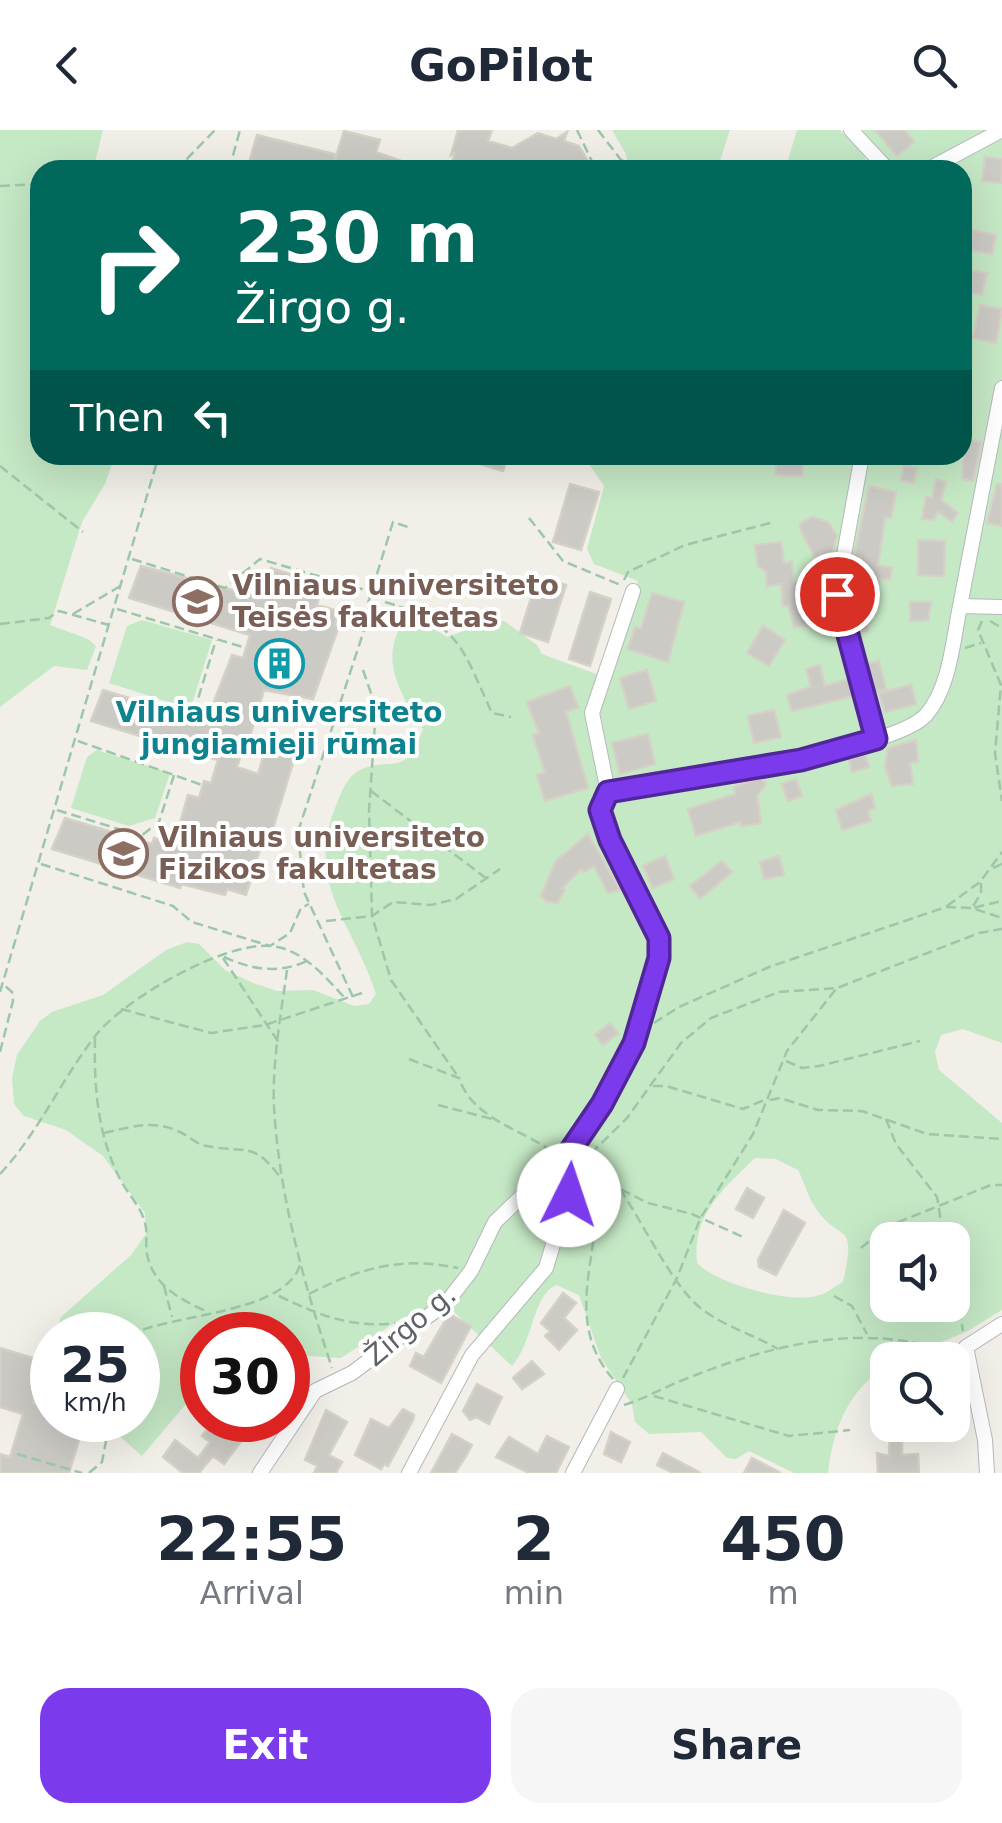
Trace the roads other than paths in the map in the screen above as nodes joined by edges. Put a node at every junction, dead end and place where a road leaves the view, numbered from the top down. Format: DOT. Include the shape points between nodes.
graph roads {
  1 [pos="851,130"];
  2 [pos="1002,130"];
  3 [pos="879,160"];
  4 [pos="946,160"];
  5 [pos="1002,388"];
  6 [pos="860,465"];
  7 [pos="628,588"];
  8 [pos="960,606"];
  9 [pos="1002,607"];
  10 [pos="876,739"];
  11 [pos="608,792"];
  12 [pos="568,1168"];
  13 [pos="1002,1324"];
  14 [pos="618,1386"];
  15 [pos="260,1473"];
  16 [pos="409,1473"];
  17 [pos="573,1473"];
  18 [pos="987,1473"];
  1 -- 3 [label="street"];
  2 -- 4 [label="street"];
  5 -- 8 [label="street"];
  6 -- 10 [label="street" via="837,594"];
  7 -- 11 [label="street, Žirgo g." via="592,713"];
  8 -- 9 [label="street"];
  8 -- 10 [label="street" via="930,712"];
  10 -- 11 [label="street" via="801,760"];
  11 -- 12 [label="street, Žirgo g." via="600,810 659,938 659,958 638,1034"];
  12 -- 15 [label="street, Žirgo g." via="495,1222 448,1302 352,1373 315,1392"];
  12 -- 16 [label="street" via="569,1195 546,1268 472,1355"];
  13 -- 18 [label="street" via="966,1347"];
  14 -- 17 [label="street"];
}
